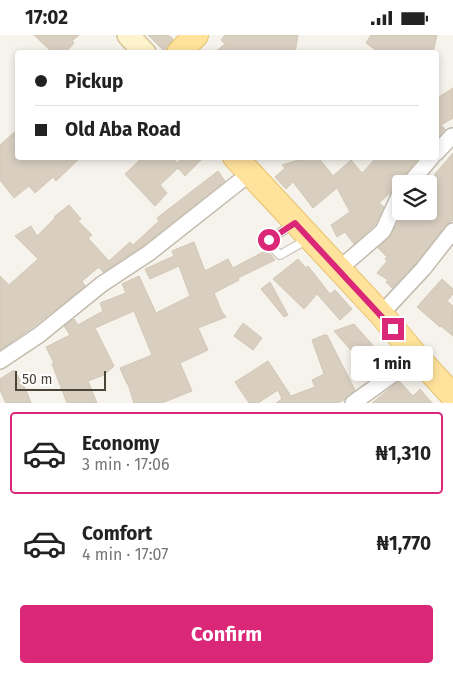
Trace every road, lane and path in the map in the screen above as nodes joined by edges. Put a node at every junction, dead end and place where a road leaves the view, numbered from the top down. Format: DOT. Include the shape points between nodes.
graph roads {
  1 [pos="128,35"];
  2 [pos="196,35"];
  3 [pos="142,50"];
  4 [pos="182,50"];
  5 [pos="452,136"];
  6 [pos="439,150"];
  7 [pos="429,160"];
  8 [pos="242,165"];
  9 [pos="417,175"];
  10 [pos="392,212"];
  11 [pos="453,231"];
  12 [pos="338,269"];
  13 [pos="381,314"];
  14 [pos="417,357"];
  15 [pos="0,361"];
  16 [pos="453,396"];
  17 [pos="353,403"];
  1 -- 3 [label="street"];
  2 -- 4 [label="main road"];
  5 -- 6 [label="street"];
  7 -- 9 [label="street"];
  8 -- 12 [label="main road"];
  8 -- 15 [label="street" via="149,253 102,284 25,346"];
  10 -- 12 [label="street" via="383,231"];
  11 -- 13 [label="street"];
  12 -- 13 [label="main road"];
  13 -- 14 [label="main road"];
  14 -- 16 [label="main road"];
  14 -- 17 [label="street"];
}
